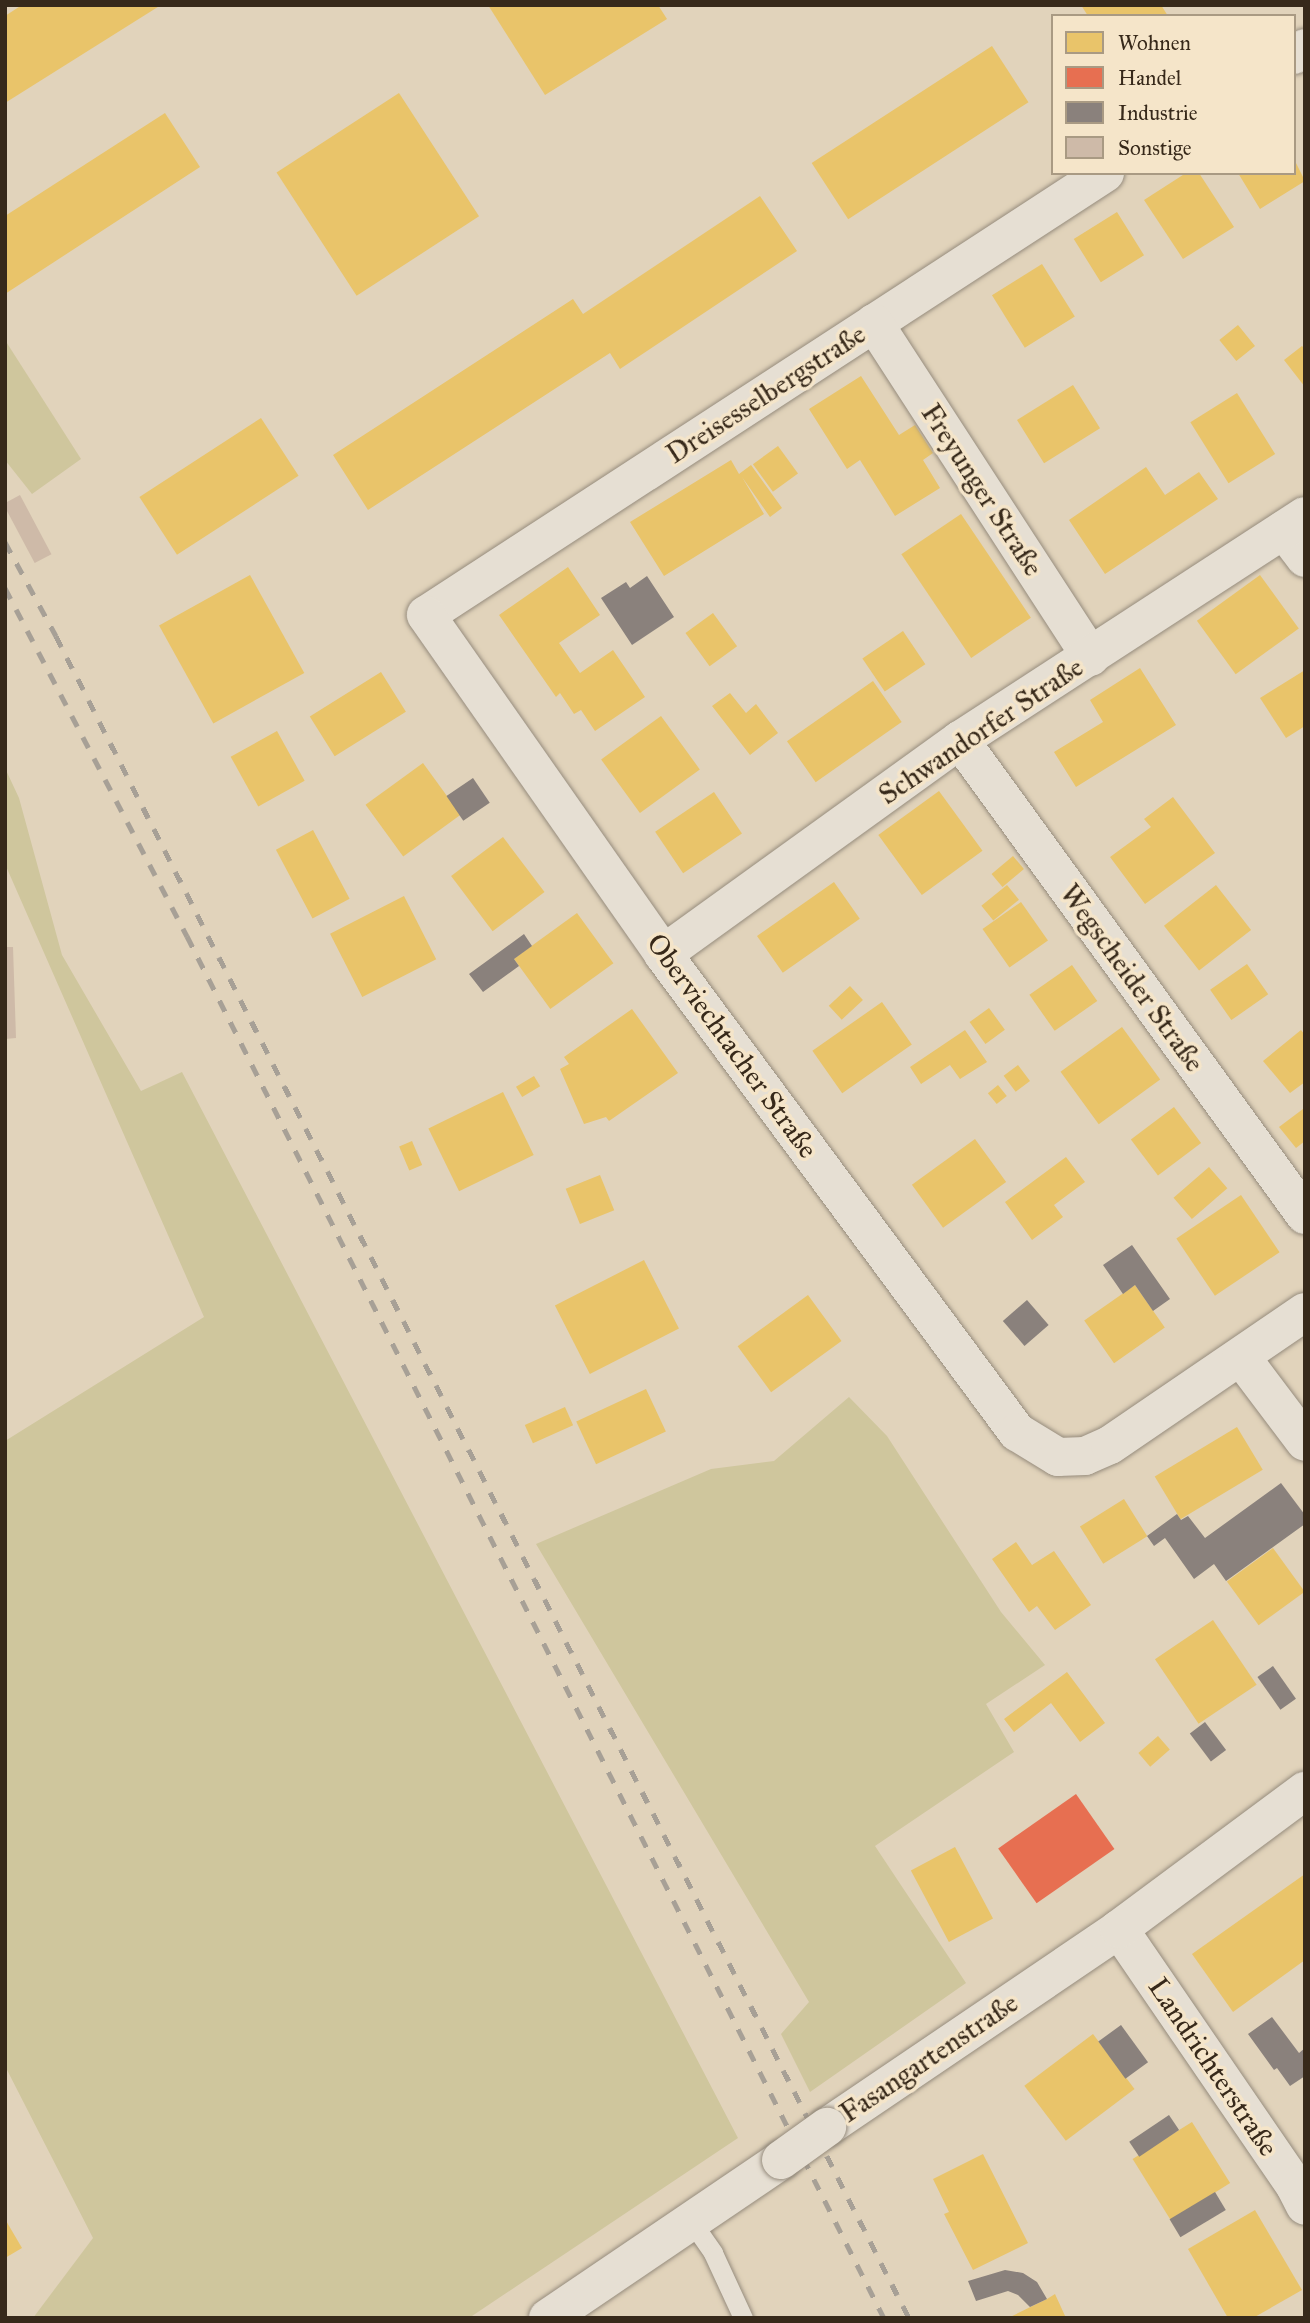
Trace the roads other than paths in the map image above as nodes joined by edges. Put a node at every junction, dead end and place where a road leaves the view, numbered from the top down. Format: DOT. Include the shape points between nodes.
graph roads {
  1 [pos="1102,175"];
  2 [pos="874,323"];
  3 [pos="1298,535"];
  4 [pos="426,615"];
  5 [pos="1091,657"];
  6 [pos="960,740"];
  7 [pos="663,954"];
  8 [pos="1305,1215"];
  9 [pos="1305,1312"];
  10 [pos="1241,1357"];
  11 [pos="1305,1442"];
  12 [pos="1305,1791"];
  13 [pos="1119,1929"];
  14 [pos="1305,2206"];
  15 [pos="691,2221"];
  16 [pos="548,2318"];
  17 [pos="743,2318"];
  1 -- 2 [label="street, Dreisesselbergstraße"];
  2 -- 4 [label="street, Dreisesselbergstraße"];
  2 -- 5 [label="street, Freyunger Straße"];
  3 -- 5 [label="street, Schwandorfer Straße"];
  4 -- 7 [label="street, Oberviechtacher Straße"];
  5 -- 6 [label="street, Schwandorfer Straße"];
  6 -- 7 [label="street, Schwandorfer Straße"];
  6 -- 8 [label="street, Wegscheider Straße"];
  7 -- 10 [label="street, Oberviechtacher Straße" via="1017,1432 1058,1457 1085,1456 1110,1445"];
  9 -- 10 [label="street"];
  10 -- 11 [label="street"];
  12 -- 13 [label="street, Fasangartenstraße"];
  13 -- 14 [label="street, Landrichterstraße"];
  13 -- 15 [label="street, Fasangartenstraße, bridge"];
  15 -- 16 [label="street, Fasangartenstraße"];
  15 -- 17 [label="lane"];
}
